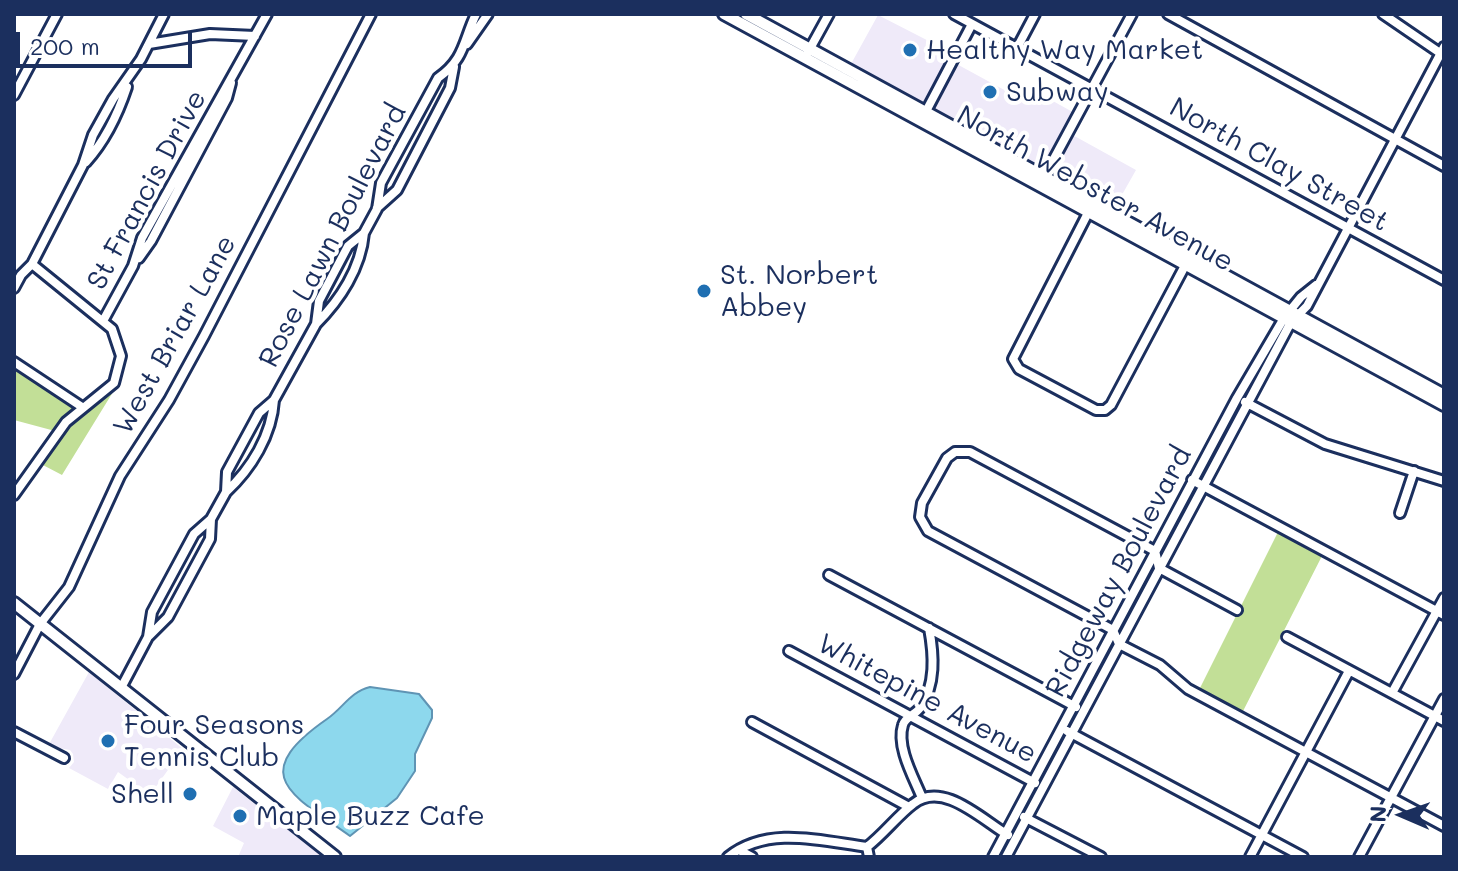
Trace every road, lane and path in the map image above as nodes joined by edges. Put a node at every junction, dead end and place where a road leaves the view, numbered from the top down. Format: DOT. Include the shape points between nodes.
graph roads {
  1 [pos="57,14"];
  2 [pos="164,14"];
  3 [pos="267,14"];
  4 [pos="371,14"];
  5 [pos="476,14"];
  6 [pos="488,14"];
  7 [pos="724,14"];
  8 [pos="746,14"];
  9 [pos="829,14"];
  10 [pos="954,14"];
  11 [pos="1035,14"];
  12 [pos="1132,14"];
  13 [pos="1168,14"];
  14 [pos="1383,14"];
  15 [pos="972,24"];
  16 [pos="255,36"];
  17 [pos="149,44"];
  18 [pos="464,48"];
  19 [pos="1017,48"];
  20 [pos="1443,52"];
  21 [pos="807,53"];
  22 [pos="454,67"];
  23 [pos="1092,88"];
  24 [pos="14,95"];
  25 [pos="923,116"];
  26 [pos="1396,138"];
  27 [pos="1444,166"];
  28 [pos="1042,181"];
  29 [pos="1091,207"];
  30 [pos="377,209"];
  31 [pos="1348,228"];
  32 [pos="364,233"];
  33 [pos="1188,260"];
  34 [pos="32,264"];
  35 [pos="1444,280"];
  36 [pos="14,288"];
  37 [pos="1291,316"];
  38 [pos="103,321"];
  39 [pos="316,324"];
  40 [pos="14,362"];
  41 [pos="1444,395"];
  42 [pos="1237,398"];
  43 [pos="274,400"];
  44 [pos="1247,403"];
  45 [pos="1444,405"];
  46 [pos="82,407"];
  47 [pos="1414,471"];
  48 [pos="1192,480"];
  49 [pos="1444,481"];
  50 [pos="1203,486"];
  51 [pos="226,492"];
  52 [pos="14,495"];
  53 [pos="1400,513"];
  54 [pos="211,519"];
  55 [pos="1155,551"];
  56 [pos="1159,568"];
  57 [pos="829,575"];
  58 [pos="1444,598"];
  59 [pos="14,603"];
  60 [pos="1237,610"];
  61 [pos="1441,613"];
  62 [pos="40,624"];
  63 [pos="929,628"];
  64 [pos="1113,630"];
  65 [pos="148,637"];
  66 [pos="1287,637"];
  67 [pos="1119,644"];
  68 [pos="789,651"];
  69 [pos="1349,671"];
  70 [pos="14,674"];
  71 [pos="121,688"];
  72 [pos="1392,693"];
  73 [pos="1444,699"];
  74 [pos="1073,706"];
  75 [pos="1084,711"];
  76 [pos="912,716"];
  77 [pos="1440,718"];
  78 [pos="752,722"];
  79 [pos="1061,728"];
  80 [pos="14,732"];
  81 [pos="1071,734"];
  82 [pos="1306,753"];
  83 [pos="64,758"];
  84 [pos="1033,781"];
  85 [pos="1043,787"];
  86 [pos="922,798"];
  87 [pos="1391,798"];
  88 [pos="909,807"];
  89 [pos="1016,812"];
  90 [pos="1026,818"];
  91 [pos="1444,826"];
  92 [pos="1005,834"];
  93 [pos="1262,835"];
  94 [pos="1015,839"];
  95 [pos="867,847"];
  96 [pos="739,850"];
  97 [pos="335,857"];
  98 [pos="728,857"];
  99 [pos="752,857"];
  100 [pos="869,857"];
  101 [pos="993,857"];
  102 [pos="1006,857"];
  103 [pos="1101,857"];
  104 [pos="1250,857"];
  105 [pos="1303,857"];
  106 [pos="1359,857"];
  1 -- 24 [label="street"];
  2 -- 17 [label="street"];
  3 -- 16 [label="street, St Francis Drive"];
  4 -- 62 [label="street, West Briar Lane" via="204,336 120,476 69,587"];
  5 -- 18 [label="street, Rose Lawn Boulevard"];
  6 -- 18 [label="street"];
  7 -- 21 [label="main road, North Webster Avenue"];
  8 -- 21 [label="main road, North Webster Avenue"];
  9 -- 21 [label="street"];
  10 -- 15 [label="street, North Clay Street"];
  11 -- 19 [label="street"];
  12 -- 23 [label="street"];
  13 -- 26 [label="street"];
  14 -- 20 [label="street"];
  15 -- 19 [label="street, North Clay Street"];
  15 -- 25 [label="street"];
  16 -- 17 [label="street" via="210,34"];
  16 -- 38 [label="street, St Francis Drive" via="142,238"];
  17 -- 34 [label="street" via="100,122"];
  18 -- 22 [label="street, Rose Lawn Boulevard"];
  19 -- 23 [label="street, North Clay Street"];
  20 -- 26 [label="street"];
  21 -- 25 [label="main road, North Webster Avenue"];
  22 -- 30 [label="street" via="450,88 397,190"];
  22 -- 30 [label="street, Rose Lawn Boulevard" via="438,78 381,183"];
  23 -- 28 [label="street"];
  23 -- 31 [label="street, North Clay Street"];
  25 -- 28 [label="main road, North Webster Avenue"];
  26 -- 27 [label="street"];
  26 -- 31 [label="street"];
  28 -- 29 [label="main road, North Webster Avenue"];
  29 -- 33 [label="main road, North Webster Avenue"];
  29 -- 33 [label="street" via="1014,355 1019,369 1096,410 1108,408"];
  30 -- 32 [label="street, Rose Lawn Boulevard"];
  31 -- 35 [label="street, North Clay Street"];
  31 -- 37 [label="street" via="1307,306"];
  32 -- 39 [label="street" via="362,252 335,305"];
  32 -- 39 [label="street, Rose Lawn Boulevard" via="348,246 319,301"];
  33 -- 37 [label="main road, North Webster Avenue"];
  34 -- 36 [label="street"];
  34 -- 38 [label="street"];
  37 -- 41 [label="main road, North Webster Avenue"];
  37 -- 42 [label="street, Ridgeway Boulevard"];
  37 -- 44 [label="street, Ridgeway Boulevard"];
  37 -- 45 [label="main road, North Webster Avenue"];
  38 -- 46 [label="street, St Francis Drive" via="118,342 118,370 114,383"];
  39 -- 43 [label="street, Rose Lawn Boulevard"];
  40 -- 46 [label="street"];
  42 -- 44 [label="street"];
  42 -- 48 [label="street, Ridgeway Boulevard"];
  43 -- 51 [label="street" via="271,425 244,475"];
  43 -- 51 [label="street, Rose Lawn Boulevard" via="259,413 233,460"];
  44 -- 47 [label="street" via="1325,444"];
  44 -- 50 [label="street, Ridgeway Boulevard"];
  46 -- 52 [label="street, St Francis Drive"];
  47 -- 49 [label="street"];
  47 -- 53 [label="street"];
  48 -- 50 [label="street"];
  48 -- 55 [label="street, Ridgeway Boulevard"];
  50 -- 56 [label="street, Ridgeway Boulevard"];
  50 -- 61 [label="street"];
  51 -- 54 [label="street, Rose Lawn Boulevard"];
  54 -- 65 [label="street, Rose Lawn Boulevard" via="194,534 152,612"];
  54 -- 65 [label="street" via="210,539 168,617"];
  55 -- 56 [label="street"];
  55 -- 64 [label="street, Ridgeway Boulevard"];
  55 -- 64 [label="street" via="970,452 955,452 943,463 921,506 928,531"];
  56 -- 60 [label="street"];
  56 -- 67 [label="street, Ridgeway Boulevard"];
  57 -- 63 [label="street"];
  58 -- 61 [label="street"];
  59 -- 62 [label="main road"];
  61 -- 72 [label="street"];
  62 -- 70 [label="street, West Briar Lane"];
  62 -- 71 [label="main road"];
  63 -- 74 [label="street"];
  63 -- 76 [label="street" via="930,686"];
  64 -- 67 [label="street"];
  64 -- 74 [label="street, Ridgeway Boulevard"];
  65 -- 71 [label="street, Rose Lawn Boulevard"];
  66 -- 69 [label="street"];
  67 -- 75 [label="street, Ridgeway Boulevard"];
  67 -- 82 [label="street" via="1160,665 1188,689"];
  68 -- 76 [label="street, Whitepine Avenue"];
  69 -- 72 [label="street"];
  69 -- 82 [label="street"];
  71 -- 97 [label="main road"];
  72 -- 77 [label="street"];
  73 -- 77 [label="street"];
  74 -- 75 [label="street"];
  74 -- 79 [label="street, Ridgeway Boulevard"];
  75 -- 81 [label="street, Ridgeway Boulevard"];
  76 -- 84 [label="street, Whitepine Avenue"];
  76 -- 86 [label="street" via="903,723 902,738"];
  77 -- 87 [label="street"];
  78 -- 88 [label="street"];
  79 -- 81 [label="street"];
  79 -- 84 [label="street, Ridgeway Boulevard"];
  80 -- 83 [label="street"];
  81 -- 85 [label="street, Ridgeway Boulevard"];
  81 -- 93 [label="street"];
  82 -- 87 [label="street"];
  82 -- 93 [label="street"];
  84 -- 85 [label="street, Whitepine Avenue"];
  84 -- 89 [label="street, Ridgeway Boulevard"];
  85 -- 90 [label="street, Ridgeway Boulevard"];
  86 -- 88 [label="street"];
  86 -- 92 [label="street" via="954,801"];
  87 -- 91 [label="street"];
  87 -- 106 [label="street"];
  88 -- 95 [label="street"];
  89 -- 90 [label="street"];
  89 -- 92 [label="street, Ridgeway Boulevard"];
  90 -- 94 [label="street, Ridgeway Boulevard"];
  90 -- 103 [label="street"];
  92 -- 94 [label="street"];
  92 -- 101 [label="street, Ridgeway Boulevard"];
  93 -- 104 [label="street"];
  93 -- 105 [label="street"];
  94 -- 102 [label="street, Ridgeway Boulevard"];
  95 -- 96 [label="street" via="794,838 757,841"];
  95 -- 100 [label="street"];
  96 -- 98 [label="street"];
  96 -- 99 [label="street"];
}
